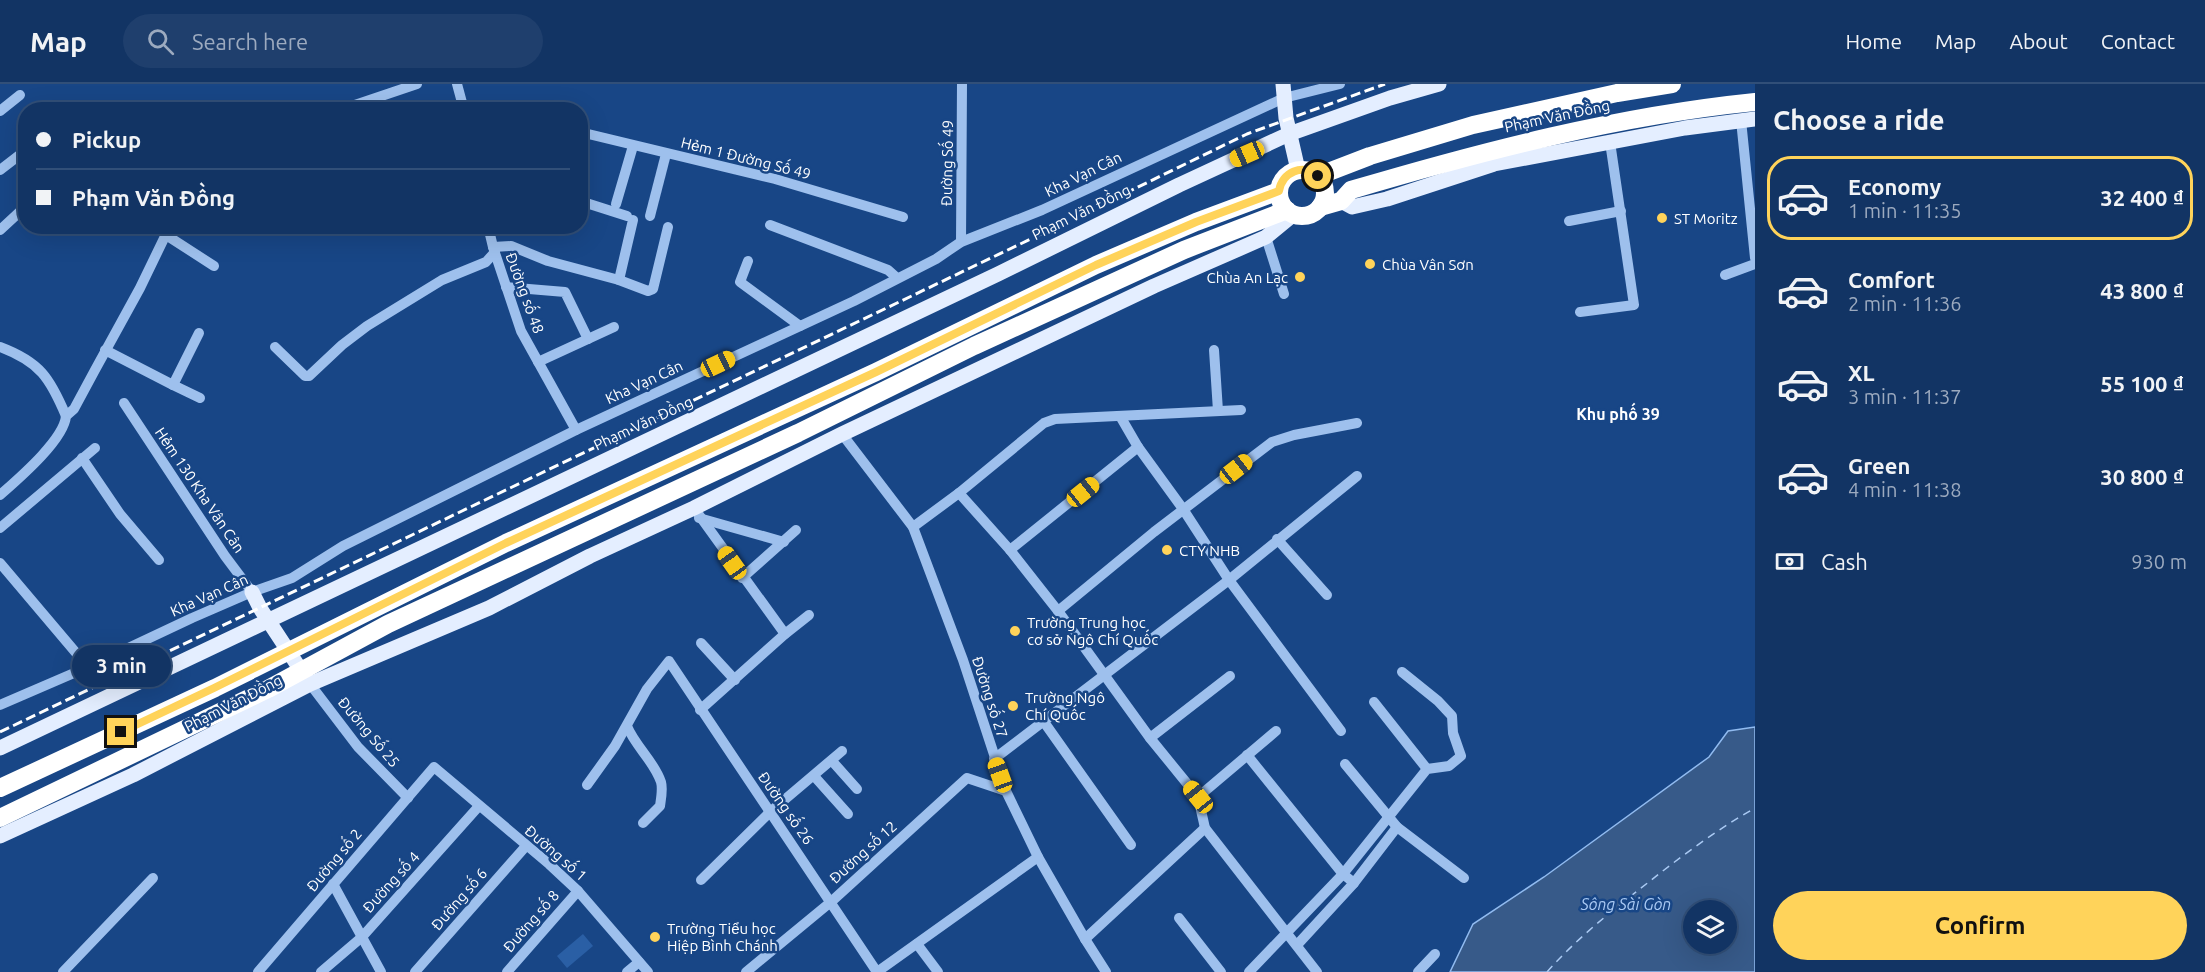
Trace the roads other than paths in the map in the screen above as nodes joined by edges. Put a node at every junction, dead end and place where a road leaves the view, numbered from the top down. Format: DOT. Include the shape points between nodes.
graph roads {
  1 [pos="417,84"];
  2 [pos="457,84"];
  3 [pos="963,84"];
  4 [pos="1340,84"];
  5 [pos="1439,84"];
  6 [pos="1672,84"];
  7 [pos="395,87"];
  8 [pos="1283,91"];
  9 [pos="20,95"];
  10 [pos="358,102"];
  11 [pos="462,102"];
  12 [pos="1755,102"];
  13 [pos="0,111"];
  14 [pos="1748,120"];
  15 [pos="588,134"];
  16 [pos="1289,134"];
  17 [pos="1750,141"];
  18 [pos="1610,142"];
  19 [pos="633,146"];
  20 [pos="666,154"];
  21 [pos="18,156"];
  22 [pos="0,170"];
  23 [pos="1298,170"];
  24 [pos="1318,176"];
  25 [pos="1279,191"];
  26 [pos="1341,201"];
  27 [pos="588,204"];
  28 [pos="616,204"];
  29 [pos="1320,207"];
  30 [pos="1621,211"];
  31 [pos="1290,212"];
  32 [pos="18,213"];
  33 [pos="650,216"];
  34 [pos="903,217"];
  35 [pos="1569,221"];
  36 [pos="770,225"];
  37 [pos="668,227"];
  38 [pos="0,230"];
  39 [pos="167,234"];
  40 [pos="172,234"];
  41 [pos="491,234"];
  42 [pos="1266,237"];
  43 [pos="961,242"];
  44 [pos="494,250"];
  45 [pos="1755,258"];
  46 [pos="748,261"];
  47 [pos="1755,264"];
  48 [pos="214,266"];
  49 [pos="1725,275"];
  50 [pos="897,278"];
  51 [pos="619,280"];
  52 [pos="506,288"];
  53 [pos="1284,294"];
  54 [pos="1580,312"];
  55 [pos="800,326"];
  56 [pos="614,327"];
  57 [pos="199,333"];
  58 [pos="588,339"];
  59 [pos="0,347"];
  60 [pos="275,347"];
  61 [pos="105,350"];
  62 [pos="1214,350"];
  63 [pos="538,362"];
  64 [pos="173,385"];
  65 [pos="200,398"];
  66 [pos="124,403"];
  67 [pos="1241,410"];
  68 [pos="1218,411"];
  69 [pos="70,412"];
  70 [pos="1120,416"];
  71 [pos="1356,423"];
  72 [pos="576,430"];
  73 [pos="842,434"];
  74 [pos="1138,447"];
  75 [pos="95,448"];
  76 [pos="82,458"];
  77 [pos="1357,476"];
  78 [pos="959,493"];
  79 [pos="0,495"];
  80 [pos="1183,509"];
  81 [pos="696,513"];
  82 [pos="913,527"];
  83 [pos="0,528"];
  84 [pos="796,530"];
  85 [pos="1277,539"];
  86 [pos="784,542"];
  87 [pos="1010,550"];
  88 [pos="159,560"];
  89 [pos="0,563"];
  90 [pos="742,578"];
  91 [pos="1229,580"];
  92 [pos="252,592"];
  93 [pos="1327,595"];
  94 [pos="1058,611"];
  95 [pos="809,615"];
  96 [pos="268,621"];
  97 [pos="784,634"];
  98 [pos="701,643"];
  99 [pos="288,651"];
  100 [pos="88,667"];
  101 [pos="1402,672"];
  102 [pos="1105,675"];
  103 [pos="1230,676"];
  104 [pos="305,677"];
  105 [pos="735,680"];
  106 [pos="1374,702"];
  107 [pos="0,705"];
  108 [pos="700,710"];
  109 [pos="1044,722"];
  110 [pos="627,726"];
  111 [pos="1276,731"];
  112 [pos="1341,731"];
  113 [pos="1150,738"];
  114 [pos="0,748"];
  115 [pos="842,751"];
  116 [pos="1247,755"];
  117 [pos="994,759"];
  118 [pos="832,761"];
  119 [pos="1345,764"];
  120 [pos="434,768"];
  121 [pos="1426,769"];
  122 [pos="814,776"];
  123 [pos="587,785"];
  124 [pos="0,788"];
  125 [pos="857,789"];
  126 [pos="1005,791"];
  127 [pos="1198,797"];
  128 [pos="408,798"];
  129 [pos="479,806"];
  130 [pos="770,812"];
  131 [pos="848,814"];
  132 [pos="0,818"];
  133 [pos="1388,818"];
  134 [pos="644,823"];
  135 [pos="1397,827"];
  136 [pos="1205,828"];
  137 [pos="0,836"];
  138 [pos="1131,845"];
  139 [pos="526,846"];
  140 [pos="1038,857"];
  141 [pos="1343,874"];
  142 [pos="153,878"];
  143 [pos="1464,878"];
  144 [pos="701,880"];
  145 [pos="1354,883"];
  146 [pos="333,884"];
  147 [pos="578,891"];
  148 [pos="831,901"];
  149 [pos="1179,918"];
  150 [pos="1287,934"];
  151 [pos="362,937"];
  152 [pos="1085,939"];
  153 [pos="917,944"];
  154 [pos="1297,945"];
  155 [pos="1435,954"];
  156 [pos="639,962"];
  157 [pos="63,972"];
  158 [pos="258,972"];
  159 [pos="321,972"];
  160 [pos="381,972"];
  161 [pos="415,972"];
  162 [pos="507,972"];
  163 [pos="627,972"];
  164 [pos="648,972"];
  165 [pos="746,972"];
  166 [pos="877,972"];
  167 [pos="938,972"];
  168 [pos="1106,972"];
  169 [pos="1221,972"];
  170 [pos="1249,972"];
  171 [pos="1317,972"];
  172 [pos="1418,972"];
  1 -- 7 [label="street"];
  2 -- 11 [label="street"];
  3 -- 43 [label="street, Đường Số 49"];
  4 -- 8 [label="street, Kha Vạn Cân"];
  5 -- 16 [label="main road, Phạm Văn Đồng"];
  6 -- 24 [label="highway, Phạm Văn Đồng" via="1473,125"];
  7 -- 10 [label="street"];
  8 -- 16 [label="main road"];
  8 -- 43 [label="street, Kha Vạn Cân" via="1042,210"];
  9 -- 13 [label="street"];
  12 -- 26 [label="highway, Phạm Văn Đồng" via="1636,117 1501,147 1350,190"];
  14 -- 17 [label="street"];
  14 -- 18 [label="main road, Phạm Văn Đồng"];
  15 -- 19 [label="street, Hẻm 1 Đường Số 49"];
  16 -- 23 [label="main road"];
  16 -- 96 [label="main road, Phạm Văn Đồng"];
  17 -- 45 [label="street"];
  18 -- 26 [label="main road, Phạm Văn Đồng" via="1494,164 1352,207"];
  18 -- 30 [label="street"];
  19 -- 20 [label="street, Hẻm 1 Đường Số 49"];
  19 -- 28 [label="street"];
  20 -- 33 [label="street"];
  20 -- 34 [label="street, Hẻm 1 Đường Số 49" via="775,179"];
  21 -- 22 [label="street"];
  23 -- 24 [label="highway"];
  23 -- 25 [label="highway" via="1285,177"];
  24 -- 29 [label="highway" via="1325,190"];
  25 -- 31 [label="highway" via="1280,200"];
  25 -- 99 [label="highway, Phạm Văn Đồng" via="1096,265 876,372 506,543"];
  26 -- 29 [label="highway, Phạm Văn Đồng"];
  27 -- 51 [label="street" via="630,218"];
  29 -- 31 [label="highway" via="1309,215"];
  30 -- 35 [label="street"];
  30 -- 54 [label="street" via="1634,305"];
  31 -- 42 [label="main road, Phạm Văn Đồng"];
  31 -- 104 [label="highway, Phạm Văn Đồng" via="1184,250 974,346 798,433 388,624"];
  32 -- 38 [label="street"];
  36 -- 50 [label="street" via="888,270"];
  37 -- 51 [label="street" via="653,289 641,290"];
  39 -- 61 [label="street"];
  40 -- 48 [label="street"];
  41 -- 44 [label="street, Đường số 48"];
  42 -- 53 [label="street"];
  42 -- 73 [label="main road, Phạm Văn Đồng"];
  43 -- 50 [label="street, Kha Vạn Cân"];
  44 -- 51 [label="street" via="511,246 548,261"];
  44 -- 52 [label="street, Đường số 48"];
  44 -- 60 [label="street" via="486,262 442,280 385,313 309,376"];
  46 -- 55 [label="street" via="740,282"];
  47 -- 49 [label="street"];
  50 -- 55 [label="street, Kha Vạn Cân"];
  52 -- 58 [label="street" via="565,292"];
  52 -- 63 [label="street, Đường số 48" via="521,331"];
  55 -- 72 [label="street, Kha Vạn Cân"];
  56 -- 58 [label="street"];
  57 -- 64 [label="street"];
  58 -- 63 [label="street"];
  59 -- 69 [label="street" via="40,369"];
  61 -- 64 [label="street"];
  61 -- 69 [label="street"];
  62 -- 68 [label="street"];
  63 -- 72 [label="street, Đường số 48"];
  64 -- 65 [label="street"];
  66 -- 92 [label="street, Hẻm 130 Kha Vân Cân"];
  67 -- 68 [label="street"];
  68 -- 70 [label="street"];
  69 -- 79 [label="street" via="46,452"];
  70 -- 74 [label="street"];
  70 -- 78 [label="street" via="1044,423"];
  71 -- 80 [label="street" via="1272,442"];
  72 -- 92 [label="street, Kha Vạn Cân" via="343,546 291,578"];
  73 -- 81 [label="main road, Phạm Văn Đồng"];
  73 -- 82 [label="street, Đường số 27"];
  74 -- 80 [label="street"];
  74 -- 87 [label="street"];
  75 -- 76 [label="street"];
  76 -- 83 [label="street"];
  76 -- 88 [label="street" via="120,514"];
  77 -- 85 [label="street"];
  78 -- 82 [label="street"];
  78 -- 87 [label="street"];
  80 -- 91 [label="street"];
  80 -- 94 [label="street"];
  81 -- 86 [label="street"];
  81 -- 90 [label="street"];
  81 -- 104 [label="main road, Phạm Văn Đồng" via="590,556 489,608"];
  82 -- 117 [label="street, Đường số 27" via="963,660"];
  84 -- 86 [label="street"];
  85 -- 91 [label="street"];
  85 -- 93 [label="street"];
  86 -- 90 [label="street"];
  87 -- 94 [label="street"];
  89 -- 100 [label="street"];
  90 -- 97 [label="street"];
  91 -- 102 [label="street"];
  91 -- 112 [label="street"];
  92 -- 96 [label="main road"];
  92 -- 100 [label="street, Kha Vạn Cân"];
  94 -- 102 [label="street"];
  95 -- 97 [label="street"];
  96 -- 99 [label="main road"];
  96 -- 114 [label="main road, Phạm Văn Đồng"];
  97 -- 105 [label="street"];
  98 -- 105 [label="street"];
  99 -- 104 [label="main road"];
  99 -- 124 [label="highway, Phạm Văn Đồng"];
  100 -- 107 [label="street, Kha Vạn Cân"];
  101 -- 121 [label="street" via="1452,716 1461,756 1449,766"];
  102 -- 109 [label="street"];
  102 -- 113 [label="street"];
  103 -- 113 [label="street"];
  104 -- 128 [label="street, Đường Số 25" via="358,747"];
  104 -- 132 [label="highway, Phạm Văn Đồng" via="268,689"];
  104 -- 137 [label="main road, Phạm Văn Đồng" via="133,775"];
  105 -- 108 [label="street"];
  106 -- 121 [label="street"];
  108 -- 110 [label="street, Đường số 26" via="669,661 647,689"];
  108 -- 130 [label="street, Đường số 26"];
  109 -- 117 [label="street"];
  109 -- 138 [label="street"];
  110 -- 123 [label="street"];
  110 -- 134 [label="street" via="661,784 660,806"];
  111 -- 116 [label="street"];
  113 -- 127 [label="street"];
  115 -- 118 [label="street"];
  116 -- 127 [label="street"];
  116 -- 141 [label="street"];
  117 -- 126 [label="street, Đường số 27"];
  118 -- 122 [label="street"];
  118 -- 125 [label="street"];
  119 -- 133 [label="street"];
  120 -- 128 [label="street, Đường số 2"];
  120 -- 129 [label="street, Đường số 1"];
  121 -- 133 [label="street"];
  122 -- 130 [label="street"];
  122 -- 131 [label="street"];
  126 -- 140 [label="street, Đường số 27"];
  126 -- 148 [label="street, Đường số 12" via="967,778"];
  127 -- 136 [label="street"];
  128 -- 146 [label="street, Đường số 2"];
  129 -- 139 [label="street, Đường số 1"];
  129 -- 151 [label="street, Đường số 4"];
  130 -- 144 [label="street"];
  130 -- 148 [label="street, Đường số 26"];
  133 -- 135 [label="street"];
  133 -- 141 [label="street"];
  135 -- 143 [label="street"];
  135 -- 145 [label="street"];
  136 -- 150 [label="street"];
  136 -- 152 [label="street"];
  139 -- 147 [label="street, Đường số 1"];
  139 -- 161 [label="street, Đường số 6"];
  140 -- 152 [label="street, Đường số 27"];
  140 -- 153 [label="street"];
  141 -- 145 [label="street"];
  141 -- 150 [label="street"];
  142 -- 157 [label="street"];
  145 -- 154 [label="street"];
  146 -- 151 [label="street"];
  146 -- 158 [label="street, Đường số 2"];
  147 -- 156 [label="street, Đường số 1"];
  147 -- 162 [label="street, Đường số 8"];
  148 -- 165 [label="street, Đường số 12"];
  148 -- 166 [label="street, Đường số 26"];
  149 -- 169 [label="street"];
  150 -- 154 [label="street"];
  150 -- 170 [label="street"];
  151 -- 159 [label="street, Đường số 4"];
  151 -- 160 [label="street"];
  152 -- 168 [label="street, Đường số 27"];
  153 -- 166 [label="street"];
  153 -- 167 [label="street"];
  154 -- 171 [label="street"];
  155 -- 172 [label="street"];
  156 -- 163 [label="street"];
  156 -- 164 [label="street, Đường số 1"];
}
